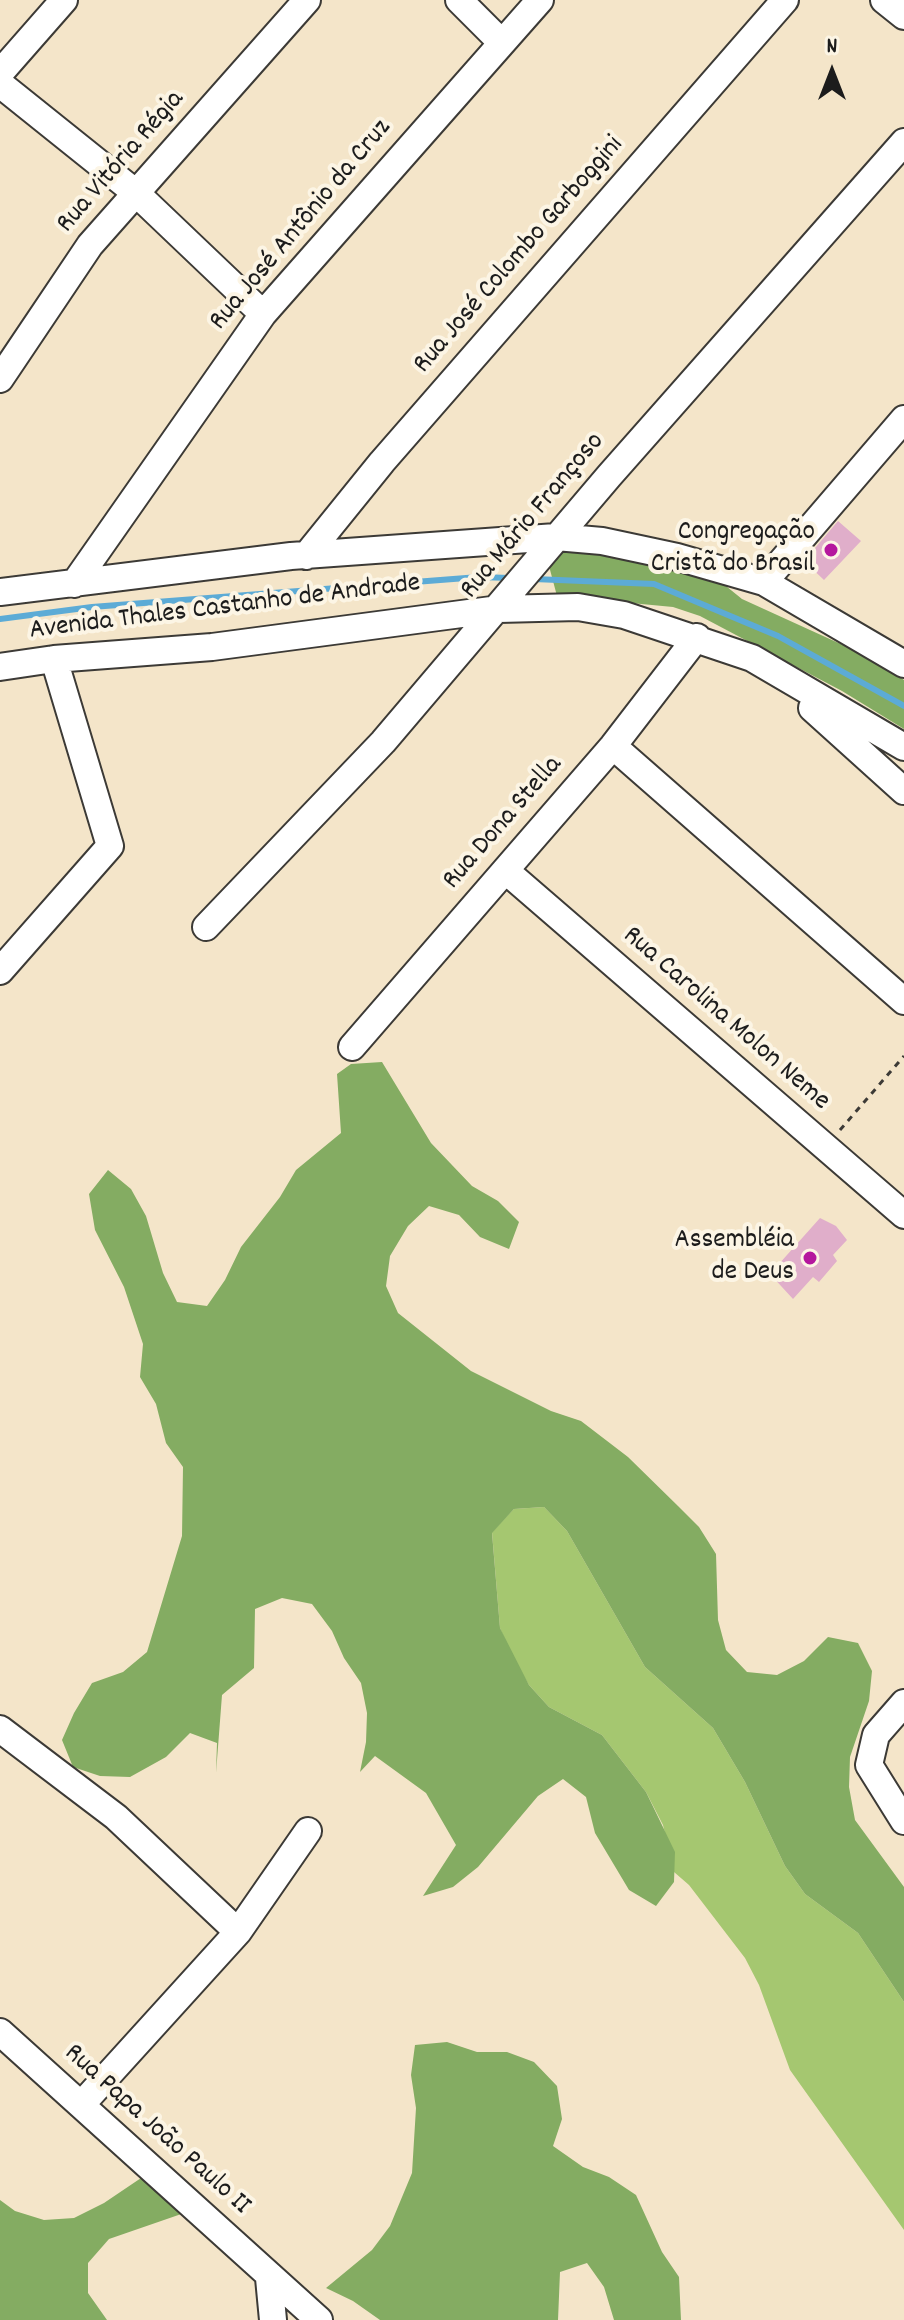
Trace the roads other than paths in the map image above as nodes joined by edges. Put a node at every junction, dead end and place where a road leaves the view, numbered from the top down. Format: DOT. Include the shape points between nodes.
graph roads {
  1 [pos="64,0"];
  2 [pos="307,0"];
  3 [pos="459,0"];
  4 [pos="540,0"];
  5 [pos="785,0"];
  6 [pos="884,0"];
  7 [pos="904,16"];
  8 [pos="502,43"];
  9 [pos="0,73"];
  10 [pos="0,84"];
  11 [pos="904,142"];
  12 [pos="136,193"];
  13 [pos="263,314"];
  14 [pos="0,379"];
  15 [pos="904,419"];
  16 [pos="556,537"];
  17 [pos="306,556"];
  18 [pos="764,582"];
  19 [pos="74,584"];
  20 [pos="0,592"];
  21 [pos="499,609"];
  22 [pos="697,637"];
  23 [pos="752,658"];
  24 [pos="54,659"];
  25 [pos="904,664"];
  26 [pos="3,672"];
  27 [pos="613,746"];
  28 [pos="904,747"];
  29 [pos="904,791"];
  30 [pos="506,871"];
  31 [pos="206,927"];
  32 [pos="0,971"];
  33 [pos="904,1001"];
  34 [pos="352,1047"];
  35 [pos="904,1215"];
  36 [pos="904,1703"];
  37 [pos="0,1729"];
  38 [pos="904,1821"];
  39 [pos="308,1831"];
  40 [pos="238,1932"];
  41 [pos="0,2032"];
  42 [pos="81,2105"];
  43 [pos="269,2278"];
  44 [pos="273,2320"];
  45 [pos="319,2320"];
  1 -- 9 [label="street"];
  2 -- 12 [label="street, Rua Vitória Régia"];
  3 -- 8 [label="street"];
  4 -- 8 [label="street, Rua José Antônio da Cruz"];
  5 -- 17 [label="street, Rua José Colombo Garboggini"];
  6 -- 7 [label="street"];
  8 -- 13 [label="street, Rua José Antônio da Cruz"];
  10 -- 12 [label="street"];
  11 -- 16 [label="street, Rua Mário Françoso"];
  12 -- 13 [label="street"];
  12 -- 14 [label="street, Rua Vitória Régia" via="90,245"];
  13 -- 19 [label="street, Rua José Antônio da Cruz"];
  15 -- 18 [label="street"];
  16 -- 17 [label="street, Avenida Thales Castanho de Andrade"];
  16 -- 18 [label="street, Avenida Thales Castanho de Andrade" via="677,557"];
  16 -- 21 [label="street, Rua Mário Françoso"];
  17 -- 19 [label="street, Avenida Thales Castanho de Andrade"];
  18 -- 25 [label="street, Avenida Thales Castanho de Andrade"];
  19 -- 20 [label="street, Avenida Thales Castanho de Andrade"];
  21 -- 22 [label="street, Avenida Thales Castanho de Andrade" via="578,607"];
  21 -- 24 [label="street, Avenida Thales Castanho de Andrade" via="212,647"];
  21 -- 31 [label="street, Rua Mário Françoso" via="383,742"];
  22 -- 23 [label="street, Avenida Thales Castanho de Andrade"];
  22 -- 27 [label="street, Rua Dona Stella"];
  23 -- 28 [label="street, Avenida Thales Castanho de Andrade"];
  23 -- 29 [label="street"];
  24 -- 26 [label="street, Avenida Thales Castanho de Andrade"];
  24 -- 32 [label="street" via="110,846"];
  27 -- 30 [label="street, Rua Dona Stella"];
  27 -- 33 [label="street"];
  30 -- 34 [label="street, Rua Dona Stella"];
  30 -- 35 [label="street, Rua Carolina Molon Neme"];
  36 -- 38 [label="street" via="876,1735 869,1765"];
  37 -- 40 [label="street" via="116,1817"];
  39 -- 40 [label="street"];
  40 -- 42 [label="street"];
  41 -- 42 [label="street, Rua Papa João Paulo II"];
  42 -- 43 [label="street, Rua Papa João Paulo II"];
  43 -- 44 [label="street"];
  43 -- 45 [label="street, Rua Papa João Paulo II"];
}
